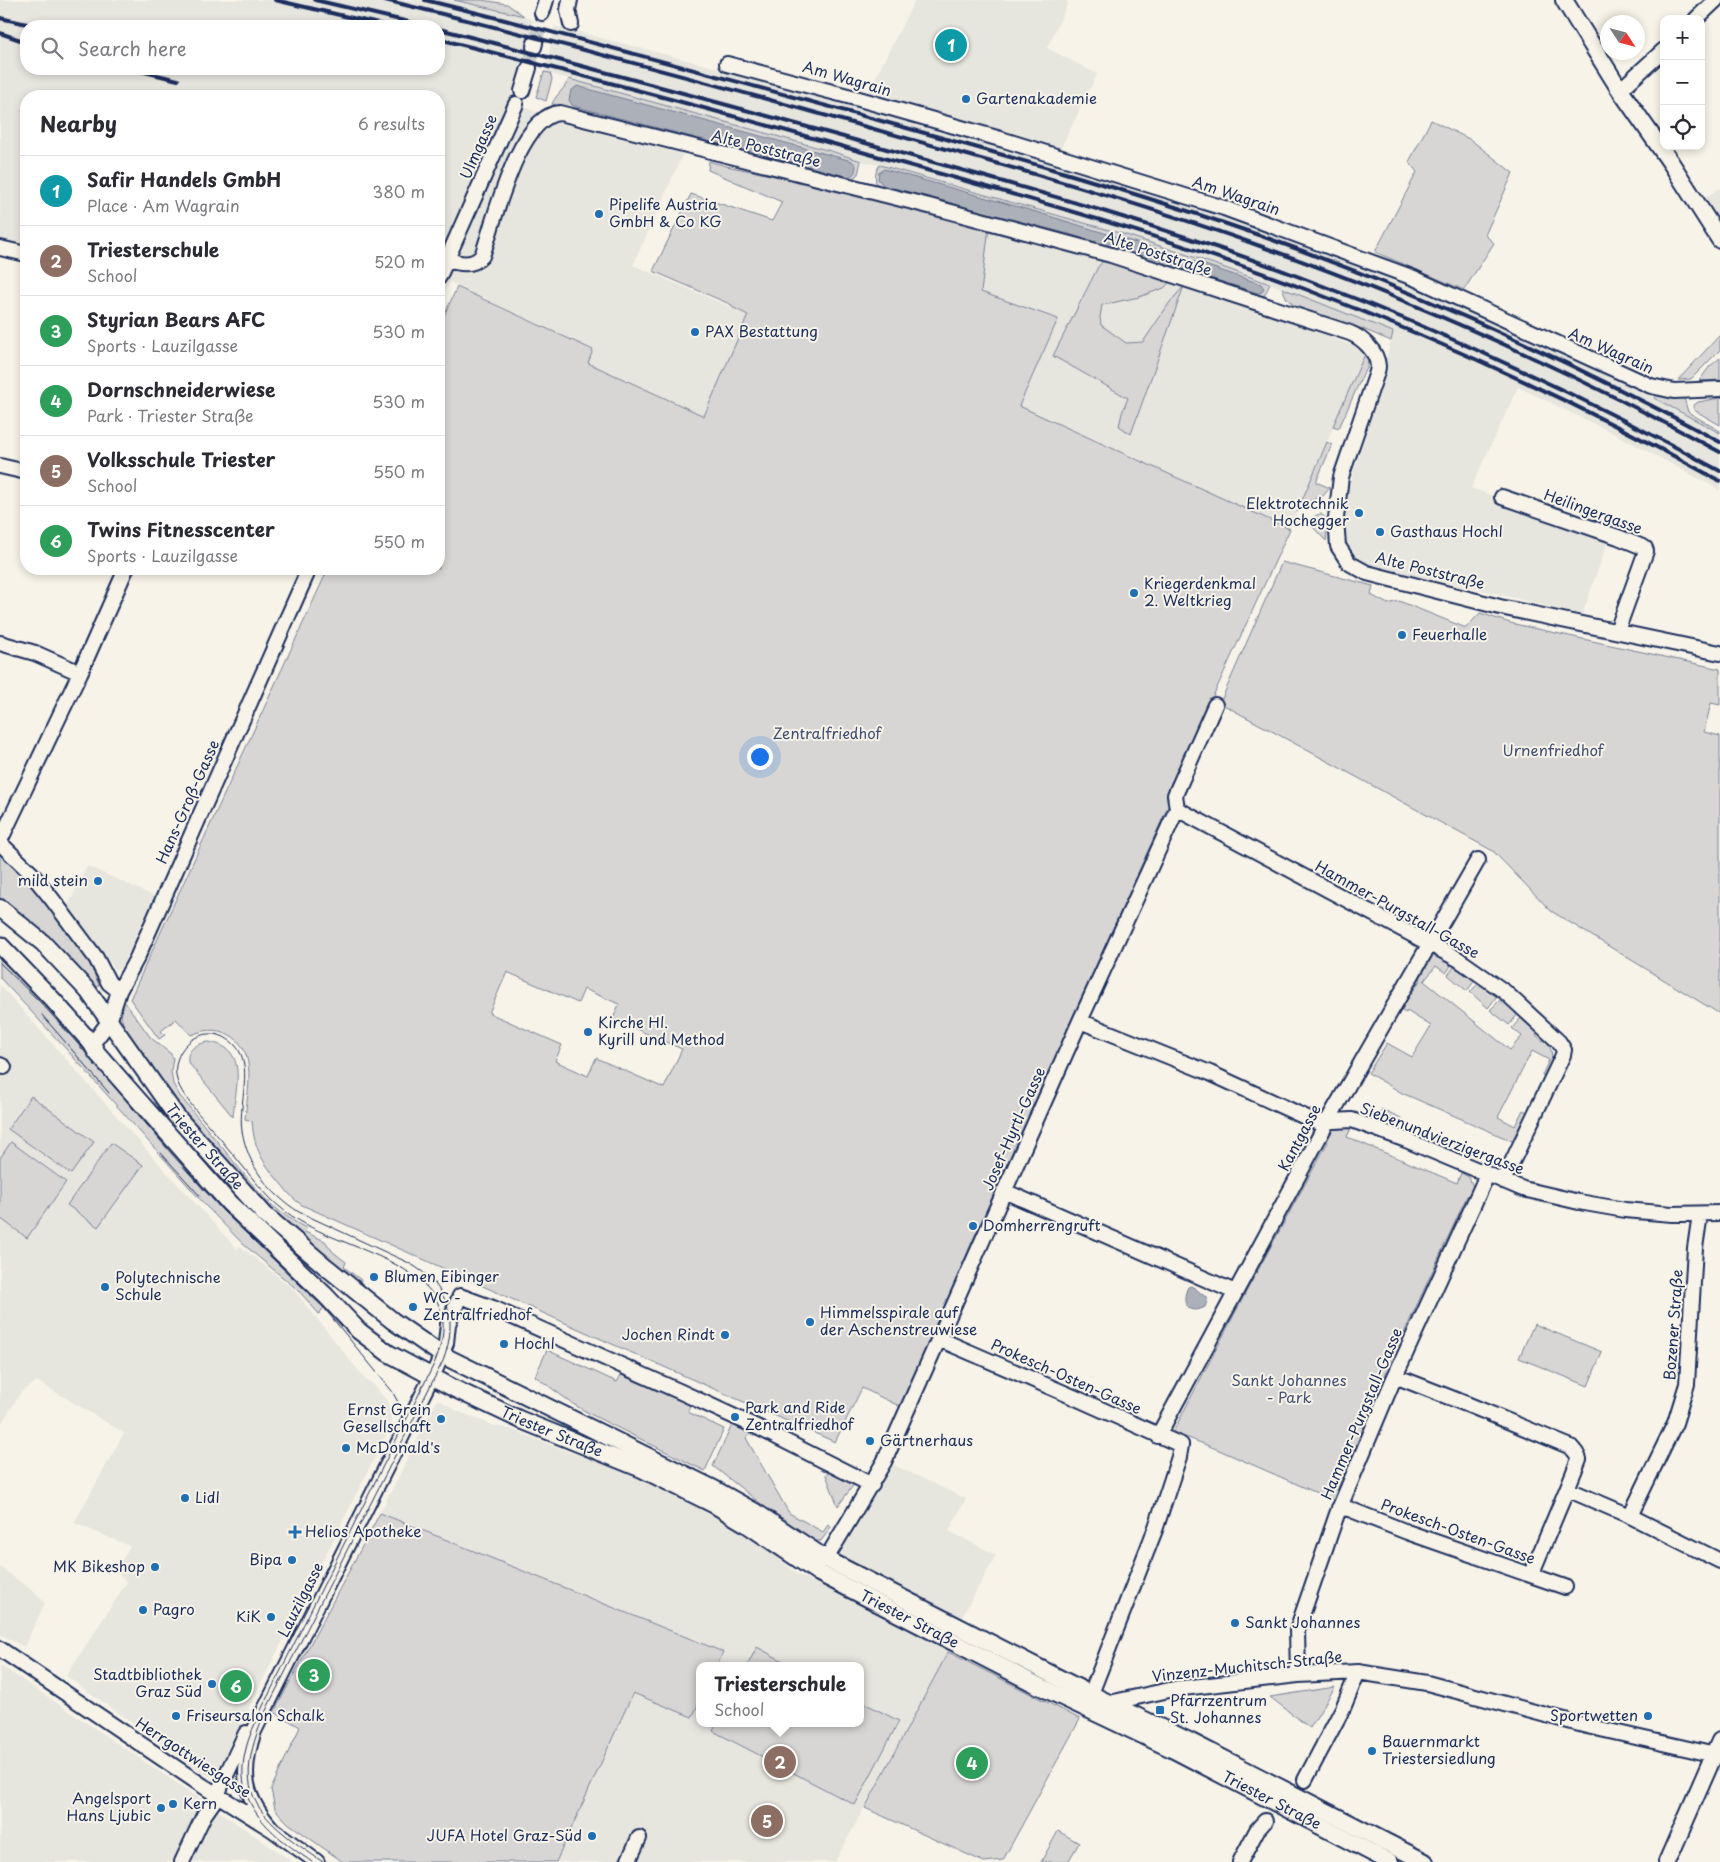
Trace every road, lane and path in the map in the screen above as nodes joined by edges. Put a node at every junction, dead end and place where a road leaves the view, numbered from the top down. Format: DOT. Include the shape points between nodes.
graph roads {
  1 [pos="570,0"];
  2 [pos="1716,0"];
  3 [pos="1569,2"];
  4 [pos="1700,15"];
  5 [pos="571,24"];
  6 [pos="1660,54"];
  7 [pos="727,64"];
  8 [pos="529,68"];
  9 [pos="1620,90"];
  10 [pos="1720,240"];
  11 [pos="0,248"];
  12 [pos="20,253"];
  13 [pos="447,259"];
  14 [pos="445,264"];
  15 [pos="1720,389"];
  16 [pos="0,466"];
  17 [pos="20,471"];
  18 [pos="1502,497"];
  19 [pos="123,575"];
  20 [pos="305,575"];
  21 [pos="1617,632"];
  22 [pos="0,643"];
  23 [pos="1720,654"];
  24 [pos="80,674"];
  25 [pos="1215,705"];
  26 [pos="1177,809"];
  27 [pos="0,842"];
  28 [pos="1478,860"];
  29 [pos="0,908"];
  30 [pos="1431,943"];
  31 [pos="0,945"];
  32 [pos="119,991"];
  33 [pos="1080,1021"];
  34 [pos="108,1022"];
  35 [pos="92,1044"];
  36 [pos="1329,1120"];
  37 [pos="1487,1175"];
  38 [pos="1503,1181"];
  39 [pos="1004,1192"];
  40 [pos="1720,1213"];
  41 [pos="1700,1214"];
  42 [pos="1235,1292"];
  43 [pos="939,1339"];
  44 [pos="442,1356"];
  45 [pos="431,1376"];
  46 [pos="1395,1376"];
  47 [pos="1158,1436"];
  48 [pos="872,1485"];
  49 [pos="1567,1489"];
  50 [pos="1339,1508"];
  51 [pos="1630,1516"];
  52 [pos="826,1559"];
  53 [pos="1720,1561"];
  54 [pos="1530,1575"];
  55 [pos="1565,1587"];
  56 [pos="0,1649"];
  57 [pos="1358,1672"];
  58 [pos="1298,1675"];
  59 [pos="1092,1695"];
  60 [pos="1109,1702"];
  61 [pos="266,1705"];
  62 [pos="1718,1750"];
  63 [pos="1305,1780"];
  64 [pos="249,1792"];
  65 [pos="218,1796"];
  66 [pos="1265,1821"];
  67 [pos="273,1830"];
  68 [pos="639,1838"];
  69 [pos="182,1862"];
  70 [pos="317,1862"];
  71 [pos="628,1862"];
  72 [pos="1240,1862"];
  73 [pos="1390,1862"];
  74 [pos="1424,1862"];
  75 [pos="1667,1862"];
  1 -- 5 [label="street"];
  2 -- 4 [label="street"];
  3 -- 9 [label="main road"];
  6 -- 9 [label="street"];
  7 -- 15 [label="street, Am Wagrain" via="1004,140 1224,208 1414,278 1651,386 1674,391"];
  8 -- 13 [label="street, Ulmgasse"];
  9 -- 10 [label="main road"];
  11 -- 12 [label="street"];
  13 -- 14 [label="street"];
  13 -- 21 [label="street, Alte Poststraße" via="466,264 482,256 504,187 519,153 540,122 548,115 560,113 1110,255 1350,333 1358,336 1372,350 1378,365 1341,477 1336,518 1338,546 1349,563 1367,573"];
  16 -- 17 [label="street"];
  18 -- 21 [label="street, Heilingergasse" via="1645,548"];
  19 -- 24 [label="street"];
  20 -- 32 [label="street, Hans-Groß-Gasse" via="137,958"];
  21 -- 23 [label="street, Alte Poststraße"];
  22 -- 24 [label="street"];
  24 -- 27 [label="street"];
  25 -- 26 [label="street, Josef-Hyrtl-Gasse" via="1175,795"];
  26 -- 30 [label="street, Hammer-Purgstall-Gasse"];
  26 -- 33 [label="street, Josef-Hyrtl-Gasse"];
  27 -- 32 [label="street" via="52,899 96,958 110,983"];
  28 -- 30 [label="street, Kantgasse"];
  29 -- 34 [label="main road, Triester Straße" via="43,944 88,992"];
  30 -- 36 [label="street, Kantgasse"];
  30 -- 38 [label="street, Hammer-Purgstall-Gasse" via="1505,992 1564,1050"];
  31 -- 35 [label="main road, Triester Straße"];
  32 -- 34 [label="street, Hans-Groß-Gasse"];
  33 -- 36 [label="street, Siebenundvierzigergasse" via="1210,1073 1316,1122"];
  33 -- 39 [label="street, Josef-Hyrtl-Gasse"];
  34 -- 35 [label="street, Hans-Groß-Gasse"];
  34 -- 44 [label="main road, Triester Straße" via="177,1117 265,1215 392,1321"];
  35 -- 45 [label="main road, Triester Straße" via="229,1202 359,1331 388,1353"];
  36 -- 37 [label="street, Siebenundvierzigergasse" via="1352,1120"];
  36 -- 42 [label="street, Kantgasse"];
  37 -- 38 [label="street, Siebenundvierzigergasse"];
  37 -- 46 [label="street, Hammer-Purgstall-Gasse"];
  38 -- 41 [label="street, Siebenundvierzigergasse" via="1564,1199 1625,1210"];
  39 -- 42 [label="street"];
  39 -- 43 [label="street, Josef-Hyrtl-Gasse"];
  40 -- 41 [label="street, Siebenundvierzigergasse"];
  41 -- 51 [label="street, Bozener Straße" via="1687,1384 1675,1423"];
  42 -- 47 [label="street, Kantgasse"];
  43 -- 47 [label="street, Prokesch-Osten-Gasse"];
  43 -- 48 [label="street, Josef-Hyrtl-Gasse"];
  44 -- 45 [label="street"];
  44 -- 48 [label="street" via="448,1324 460,1296 682,1392"];
  44 -- 52 [label="main road, Triester Straße" via="714,1488"];
  45 -- 61 [label="street, Lauzilgasse"];
  45 -- 73 [label="main road, Triester Straße" via="521,1420 642,1469 713,1504 819,1573"];
  46 -- 49 [label="street" via="1571,1448 1579,1459"];
  46 -- 50 [label="street, Hammer-Purgstall-Gasse"];
  47 -- 59 [label="street, Prokesch-Osten-Gasse" via="1180,1445 1179,1456 1155,1530"];
  48 -- 52 [label="street, Josef-Hyrtl-Gasse"];
  49 -- 51 [label="street"];
  49 -- 54 [label="street"];
  50 -- 54 [label="street, Prokesch-Osten-Gasse"];
  50 -- 58 [label="street, Hammer-Purgstall-Gasse" via="1297,1630"];
  51 -- 53 [label="street"];
  52 -- 59 [label="main road, Triester Straße"];
  54 -- 55 [label="street, Prokesch-Osten-Gasse"];
  56 -- 65 [label="street, Herrgottwiesgasse"];
  57 -- 58 [label="street, Vinzenz-Muchitsch-Straße"];
  57 -- 62 [label="street, Vinzenz-Muchitsch-Straße" via="1427,1683 1587,1726"];
  57 -- 63 [label="street, Vinzenz-Muchitsch-Straße"];
  58 -- 60 [label="street, Vinzenz-Muchitsch-Straße" via="1174,1689"];
  59 -- 60 [label="main road, Triester Straße"];
  60 -- 74 [label="main road, Triester Straße"];
  61 -- 64 [label="street, Lauzilgasse" via="248,1752 246,1778"];
  61 -- 65 [label="street, Lauzilgasse" via="250,1725"];
  62 -- 75 [label="main road"];
  64 -- 65 [label="street" via="240,1798"];
  64 -- 67 [label="street, Lauzilgasse" via="259,1813"];
  65 -- 67 [label="street, Herrgottwiesgasse"];
  65 -- 69 [label="street, Lauzilgasse" via="204,1815"];
  66 -- 72 [label="street"];
  67 -- 70 [label="street, Herrgottwiesgasse"];
  68 -- 71 [label="street"];
}
